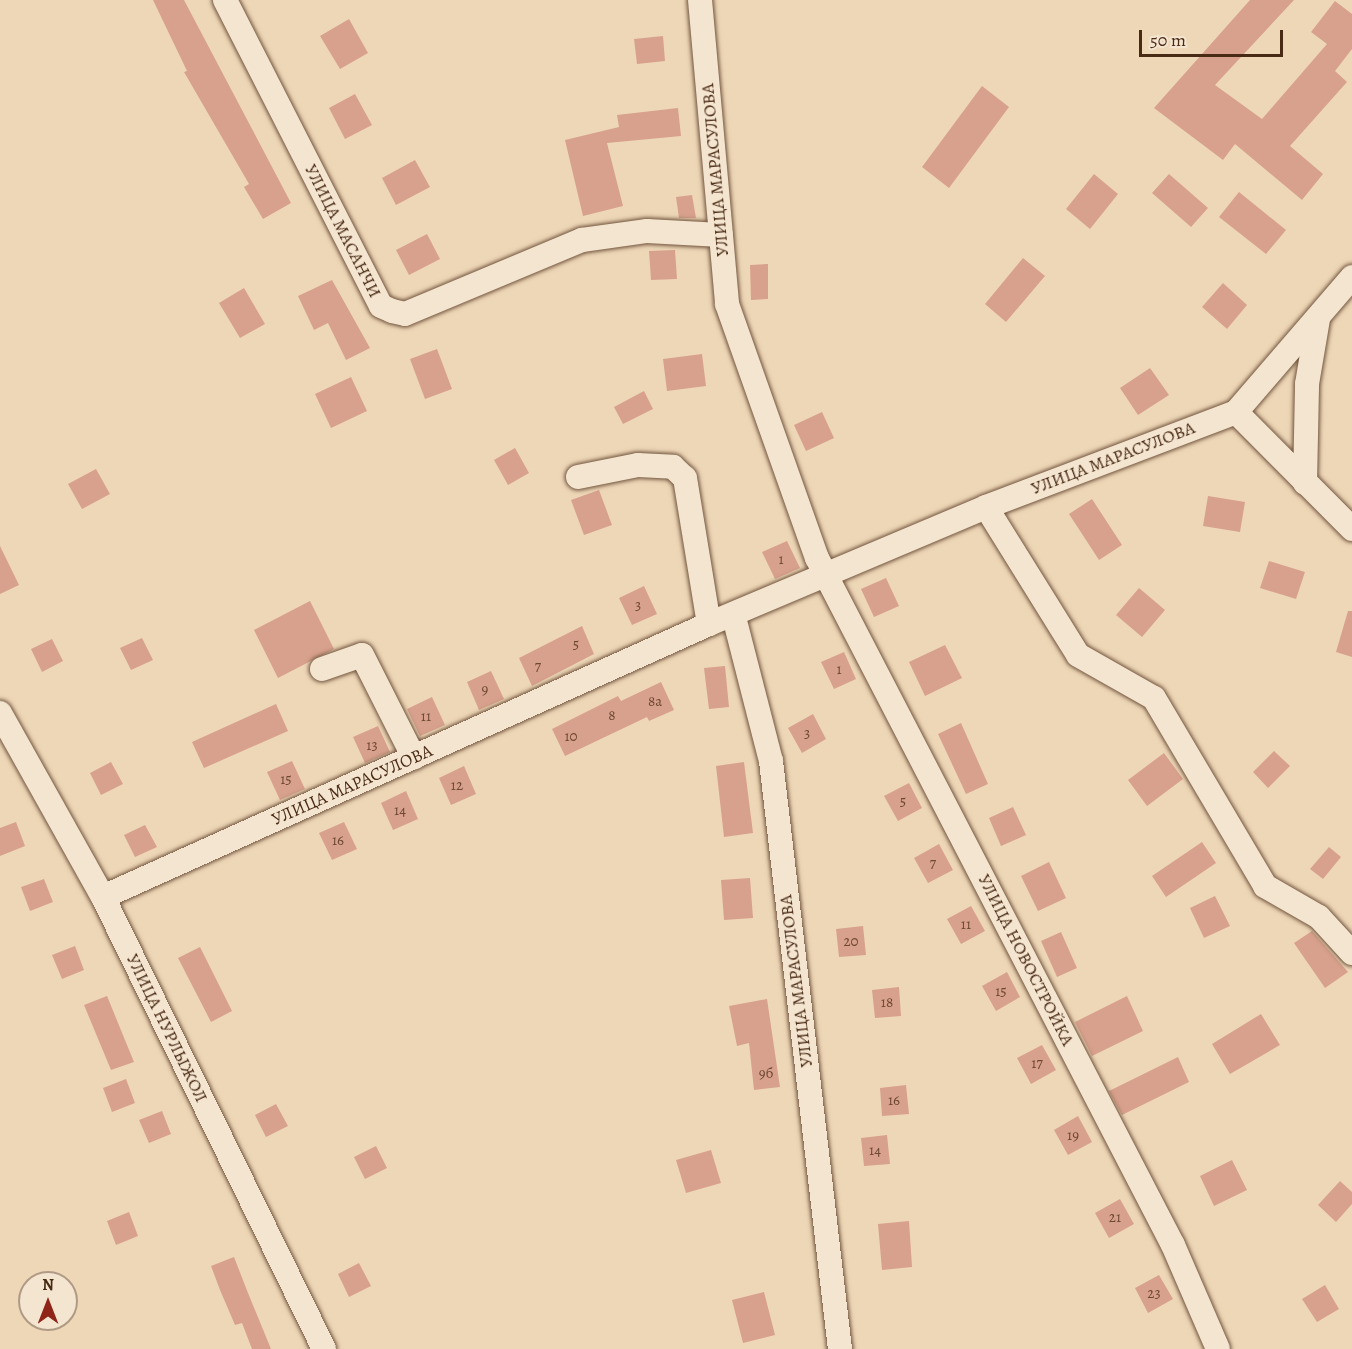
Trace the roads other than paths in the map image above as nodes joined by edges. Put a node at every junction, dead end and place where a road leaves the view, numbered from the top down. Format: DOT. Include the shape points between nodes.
graph roads {
  1 [pos="225,0"];
  2 [pos="700,0"];
  3 [pos="720,235"];
  4 [pos="1352,277"];
  5 [pos="1318,319"];
  6 [pos="1236,412"];
  7 [pos="578,477"];
  8 [pos="1305,483"];
  9 [pos="986,507"];
  10 [pos="1352,529"];
  11 [pos="827,575"];
  12 [pos="734,617"];
  13 [pos="709,624"];
  14 [pos="322,669"];
  15 [pos="0,713"];
  16 [pos="414,758"];
  17 [pos="103,897"];
  18 [pos="1352,953"];
  19 [pos="324,1349"];
  20 [pos="840,1349"];
  21 [pos="1218,1349"];
  1 -- 3 [label="street, УЛИЦА МАСАНЧИ" via="381,306 405,314 582,240 647,231"];
  2 -- 3 [label="street, УЛИЦА МАРАСУЛОВА"];
  3 -- 11 [label="street, УЛИЦА МАРАСУЛОВА" via="727,304 817,558"];
  4 -- 5 [label="street, УЛИЦА МАРАСУЛОВА"];
  5 -- 6 [label="street, УЛИЦА МАРАСУЛОВА"];
  5 -- 8 [label="street" via="1307,384"];
  6 -- 8 [label="street"];
  6 -- 9 [label="street, УЛИЦА МАРАСУЛОВА"];
  7 -- 13 [label="street" via="638,465 673,467 685,478"];
  8 -- 10 [label="street"];
  9 -- 11 [label="street, УЛИЦА МАРАСУЛОВА"];
  9 -- 18 [label="street" via="1078,655 1154,698 1265,886 1319,917"];
  11 -- 12 [label="street, УЛИЦА МАРАСУЛОВА"];
  11 -- 21 [label="street, УЛИЦА НОВОСТРОЙКА" via="1173,1245"];
  12 -- 13 [label="street, УЛИЦА МАРАСУЛОВА"];
  12 -- 20 [label="street, УЛИЦА МАРАСУЛОВА" via="771,761"];
  13 -- 16 [label="street, УЛИЦА МАРАСУЛОВА"];
  14 -- 16 [label="street" via="362,655"];
  15 -- 17 [label="street, УЛИЦА НУРЛЫЖОЛ"];
  16 -- 17 [label="street, УЛИЦА МАРАСУЛОВА"];
  17 -- 19 [label="street, УЛИЦА НУРЛЫЖОЛ"];
}
